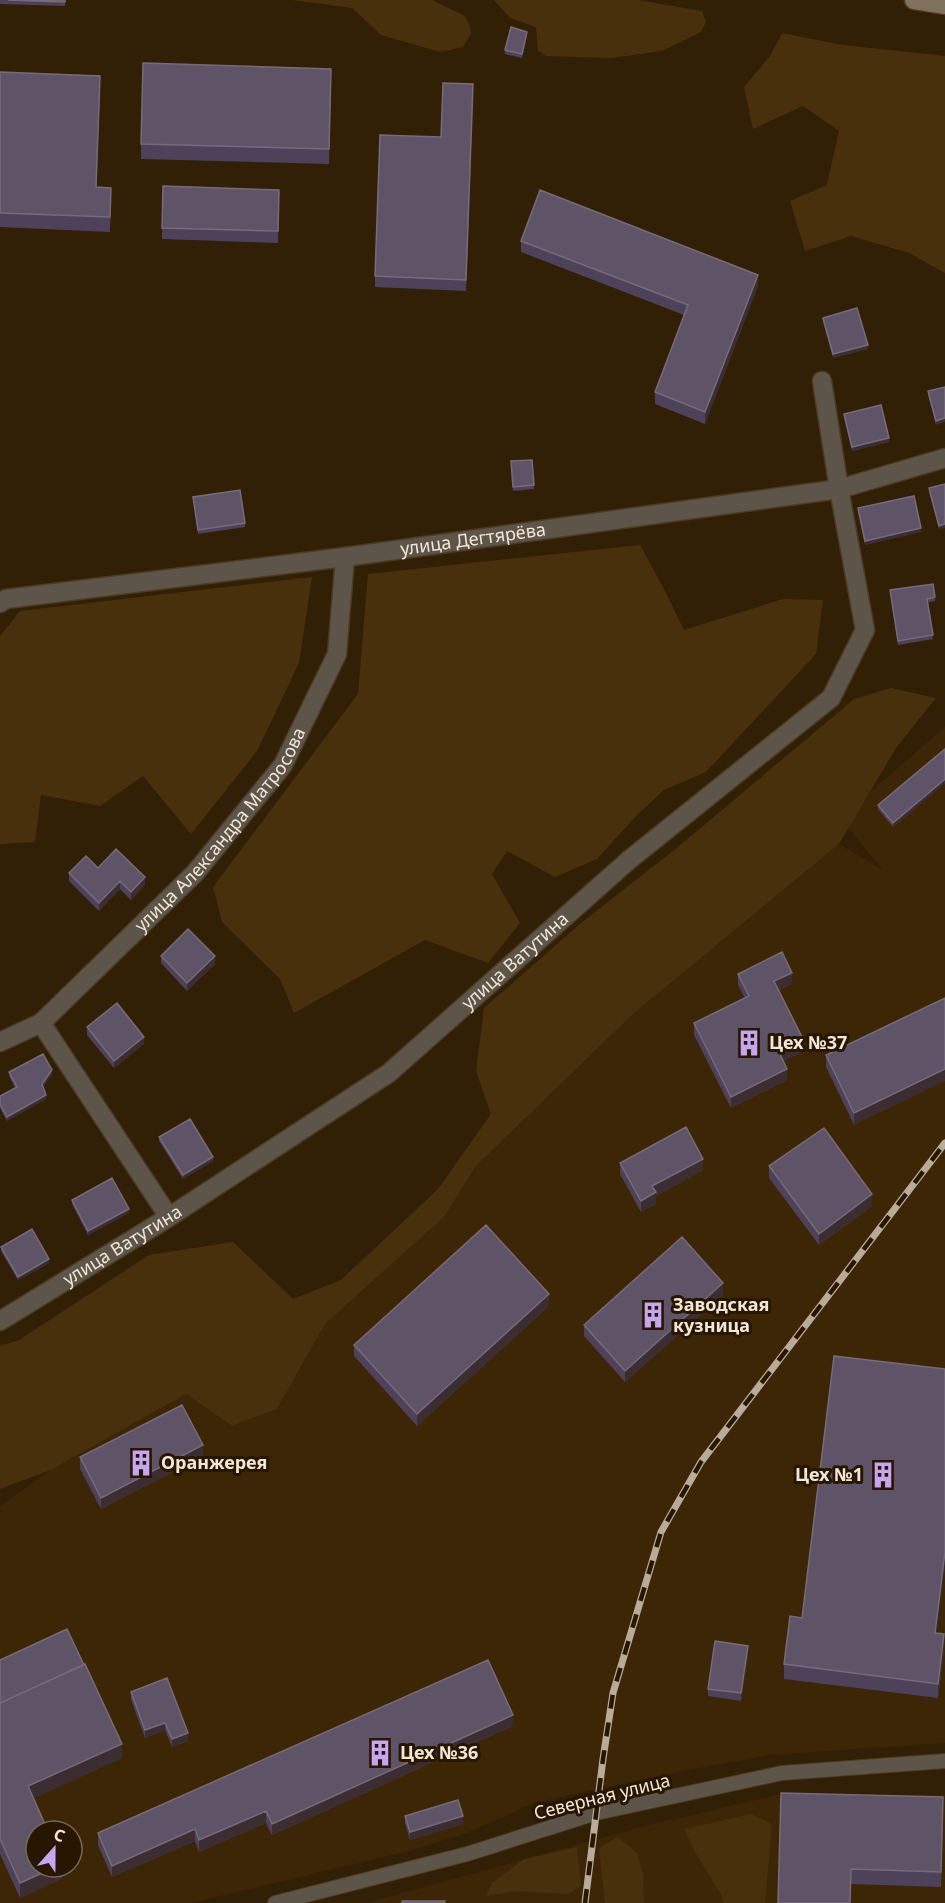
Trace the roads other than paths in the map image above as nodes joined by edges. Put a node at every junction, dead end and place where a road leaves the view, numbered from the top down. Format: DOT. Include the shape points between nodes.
graph roads {
  1 [pos="914,0"];
  2 [pos="945,6"];
  3 [pos="822,381"];
  4 [pos="945,458"];
  5 [pos="839,489"];
  6 [pos="345,558"];
  7 [pos="0,603"];
  8 [pos="41,1023"];
  9 [pos="0,1042"];
  10 [pos="169,1217"];
  11 [pos="0,1321"];
  12 [pos="945,1761"];
  13 [pos="275,1903"];
  1 -- 2 [label="main road"];
  3 -- 5 [label="street, улица Ватутина"];
  4 -- 5 [label="street, улица Дегтярёва"];
  5 -- 6 [label="street, улица Дегтярёва"];
  5 -- 10 [label="street, улица Ватутина" via="865,630 831,698 629,860 389,1073"];
  6 -- 7 [label="street, улица Дегтярёва" via="6,599"];
  6 -- 8 [label="street, улица Александра Матросова" via="337,654 283,765 195,873"];
  8 -- 9 [label="street, улица Александра Матросова"];
  8 -- 10 [label="street"];
  10 -- 11 [label="street, улица Ватутина"];
  12 -- 13 [label="lane, Северная улица" via="782,1773 596,1813 467,1854"];
}
